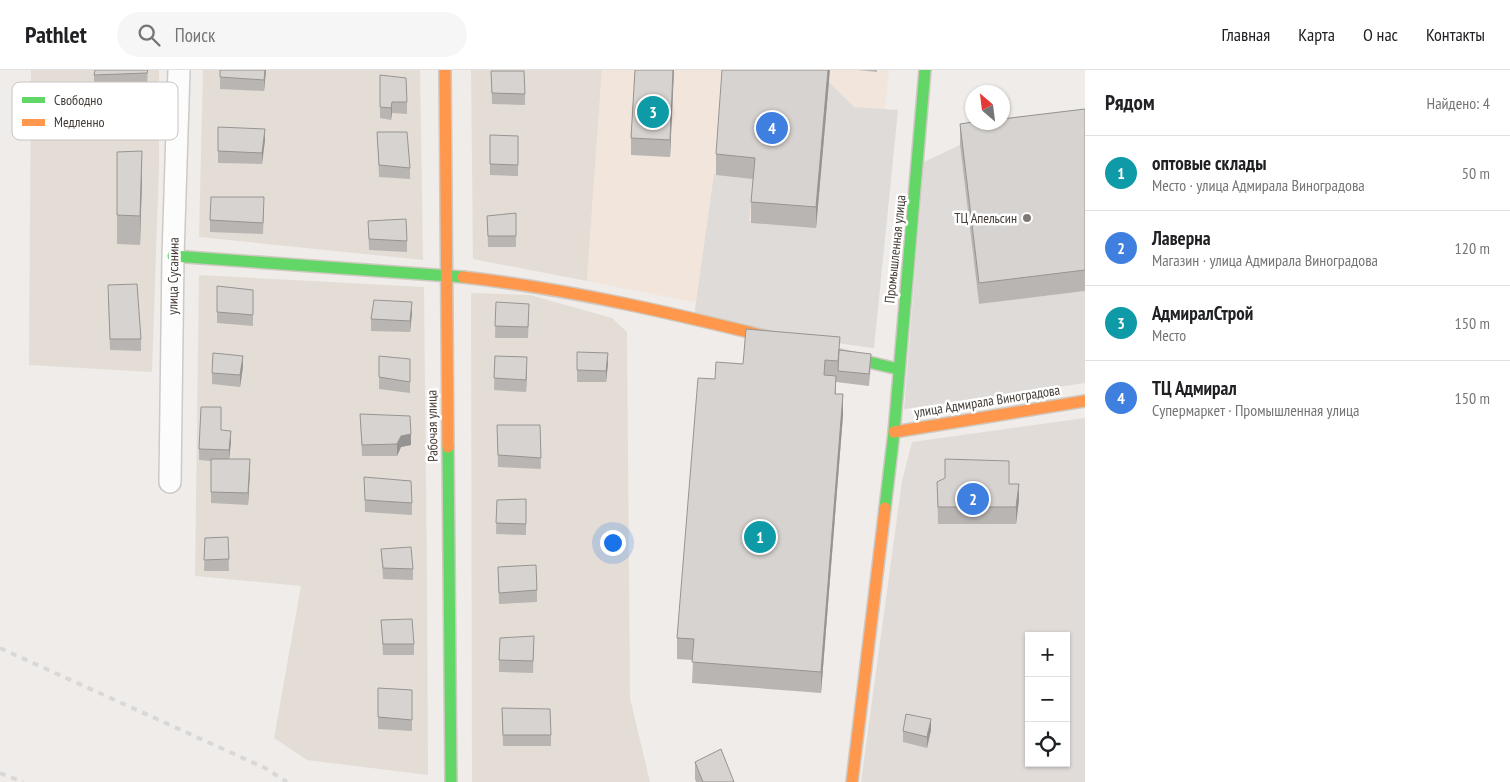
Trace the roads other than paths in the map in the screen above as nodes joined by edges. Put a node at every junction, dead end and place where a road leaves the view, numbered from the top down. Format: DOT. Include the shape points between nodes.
graph roads {
  1 [pos="180,70"];
  2 [pos="445,70"];
  3 [pos="925,70"];
  4 [pos="178,123"];
  5 [pos="177,140"];
  6 [pos="173,256"];
  7 [pos="446,274"];
  8 [pos="792,343"];
  9 [pos="821,350"];
  10 [pos="898,370"];
  11 [pos="1085,401"];
  12 [pos="894,432"];
  13 [pos="170,482"];
  14 [pos="451,782"];
  15 [pos="852,782"];
  1 -- 4 [label="street, улица Сусанина"];
  2 -- 7 [label="street, Рабочая улица"];
  3 -- 10 [label="street, Промышленная улица"];
  5 -- 6 [label="street, улица Сусанина"];
  6 -- 7 [label="street"];
  6 -- 13 [label="street, улица Сусанина"];
  7 -- 8 [label="street" via="507,282 677,314"];
  7 -- 14 [label="street, Рабочая улица"];
  9 -- 10 [label="street"];
  10 -- 12 [label="street, Промышленная улица"];
  11 -- 12 [label="street, улица Адмирала Виноградова"];
  12 -- 15 [label="street, Промышленная улица"];
}
